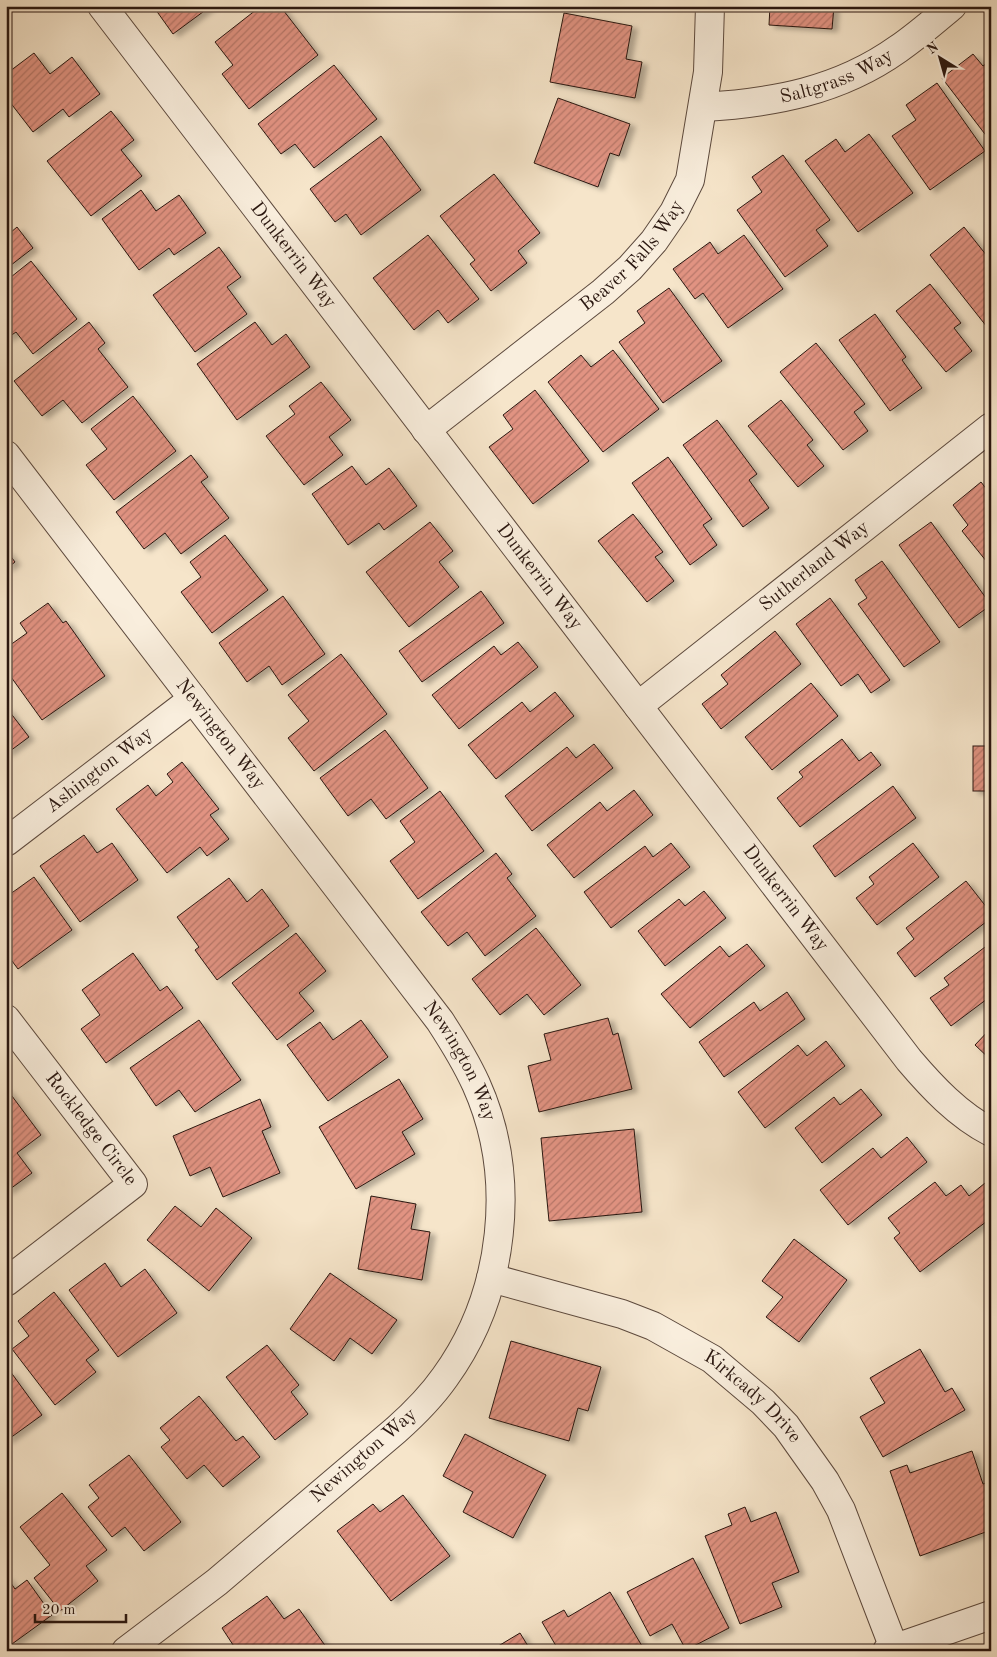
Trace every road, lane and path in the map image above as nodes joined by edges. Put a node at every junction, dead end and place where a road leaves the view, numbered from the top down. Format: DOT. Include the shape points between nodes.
graph roads {
  1 [pos="102,6"];
  2 [pos="710,6"];
  3 [pos="952,6"];
  4 [pos="703,107"];
  5 [pos="991,427"];
  6 [pos="426,430"];
  7 [pos="6,455"];
  8 [pos="193,699"];
  9 [pos="638,706"];
  10 [pos="6,842"];
  11 [pos="6,1018"];
  12 [pos="991,1132"];
  13 [pos="492,1278"];
  14 [pos="6,1282"];
  15 [pos="991,1615"];
  16 [pos="891,1649"];
  17 [pos="126,1651"];
  1 -- 6 [label="street, Dunkerrin Way"];
  2 -- 4 [label="street, Beaver Falls Way" via="708,72"];
  3 -- 4 [label="street, Saltgrass Way" via="898,49 869,68 838,82 772,101"];
  4 -- 6 [label="street, Beaver Falls Way" via="690,180 654,241 603,292"];
  5 -- 9 [label="street, Sutherland Way"];
  6 -- 9 [label="street, Dunkerrin Way"];
  7 -- 8 [label="street, Newington Way"];
  8 -- 10 [label="street, Ashington Way"];
  8 -- 13 [label="street, Newington Way" via="440,1021 468,1067 489,1118 497,1154 500,1226"];
  9 -- 12 [label="street, Dunkerrin Way" via="909,1060 958,1110"];
  11 -- 14 [label="street, Rockledge Circle" via="133,1184"];
  13 -- 16 [label="street, Kirkcady Drive" via="622,1314 653,1326 712,1359 763,1402 786,1426 841,1510"];
  13 -- 17 [label="street, Newington Way" via="465,1346 422,1405 217,1582"];
  15 -- 16 [label="street"];
}
